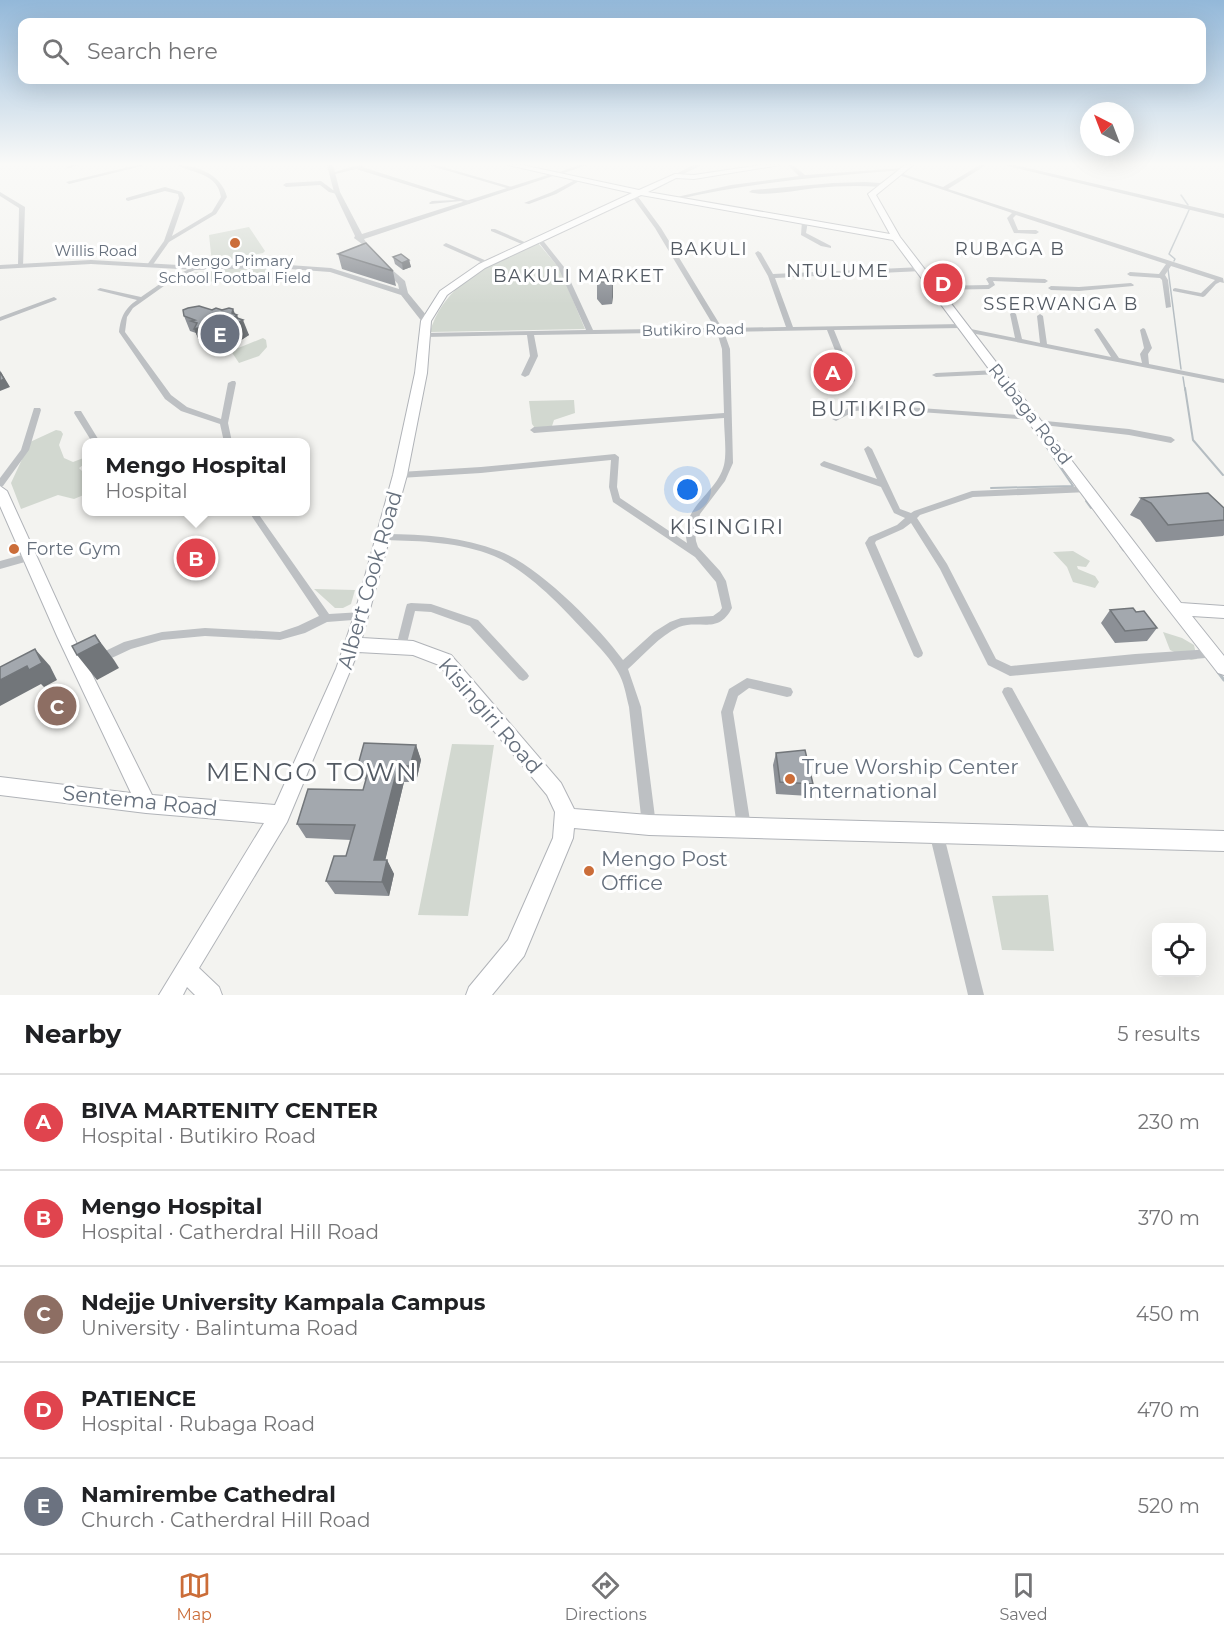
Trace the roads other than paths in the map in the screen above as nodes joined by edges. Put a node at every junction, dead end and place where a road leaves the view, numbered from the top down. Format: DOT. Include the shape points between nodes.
graph roads {
  1 [pos="22,211"];
  2 [pos="177,211"];
  3 [pos="215,211"];
  4 [pos="346,211"];
  5 [pos="436,211"];
  6 [pos="598,211"];
  7 [pos="649,211"];
  8 [pos="751,211"];
  9 [pos="881,211"];
  10 [pos="1204,211"];
  11 [pos="1016,212"];
  12 [pos="1224,216"];
  13 [pos="805,221"];
  14 [pos="493,230"];
  15 [pos="1036,232"];
  16 [pos="358,238"];
  17 [pos="896,238"];
  18 [pos="539,239"];
  19 [pos="167,241"];
  20 [pos="526,244"];
  21 [pos="446,245"];
  22 [pos="829,247"];
  23 [pos="367,248"];
  24 [pos="758,253"];
  25 [pos="379,260"];
  26 [pos="1170,262"];
  27 [pos="487,263"];
  28 [pos="150,265"];
  29 [pos="21,266"];
  30 [pos="0,267"];
  31 [pos="166,267"];
  32 [pos="196,268"];
  33 [pos="922,269"];
  34 [pos="1130,274"];
  35 [pos="771,276"];
  36 [pos="1162,276"];
  37 [pos="168,280"];
  38 [pos="1222,280"];
  39 [pos="1131,285"];
  40 [pos="936,288"];
  41 [pos="100,290"];
  42 [pos="1175,290"];
  43 [pos="404,293"];
  44 [pos="54,299"];
  45 [pos="141,299"];
  46 [pos="434,305"];
  47 [pos="417,307"];
  48 [pos="1168,307"];
  49 [pos="1013,314"];
  50 [pos="1040,315"];
  51 [pos="0,319"];
  52 [pos="426,321"];
  53 [pos="790,328"];
  54 [pos="830,328"];
  55 [pos="964,328"];
  56 [pos="720,330"];
  57 [pos="1097,330"];
  58 [pos="1143,330"];
  59 [pos="590,332"];
  60 [pos="530,333"];
  61 [pos="425,335"];
  62 [pos="1019,340"];
  63 [pos="1044,345"];
  64 [pos="1117,360"];
  65 [pos="1146,366"];
  66 [pos="997,372"];
  67 [pos="525,375"];
  68 [pos="936,375"];
  69 [pos="851,381"];
  70 [pos="1224,381"];
  71 [pos="232,383"];
  72 [pos="37,410"];
  73 [pos="78,413"];
  74 [pos="728,415"];
  75 [pos="836,419"];
  76 [pos="1033,420"];
  77 [pos="224,423"];
  78 [pos="534,430"];
  79 [pos="94,438"];
  80 [pos="227,438"];
  81 [pos="1171,440"];
  82 [pos="868,449"];
  83 [pos="824,464"];
  84 [pos="400,476"];
  85 [pos="0,484"];
  86 [pos="885,485"];
  87 [pos="1088,489"];
  88 [pos="2,502"];
  89 [pos="256,516"];
  90 [pos="912,517"];
  91 [pos="385,537"];
  92 [pos="696,554"];
  93 [pos="29,556"];
  94 [pos="0,565"];
  95 [pos="1177,609"];
  96 [pos="1224,612"];
  97 [pos="362,616"];
  98 [pos="326,618"];
  99 [pos="354,645"];
  100 [pos="400,647"];
  101 [pos="918,653"];
  102 [pos="1212,654"];
  103 [pos="621,668"];
  104 [pos="81,669"];
  105 [pos="1224,669"];
  106 [pos="523,676"];
  107 [pos="787,692"];
  108 [pos="1008,692"];
  109 [pos="0,786"];
  110 [pos="146,804"];
  111 [pos="280,815"];
  112 [pos="566,818"];
  113 [pos="649,825"];
  114 [pos="744,827"];
  115 [pos="936,832"];
  116 [pos="1087,837"];
  117 [pos="1224,841"];
  118 [pos="186,970"];
  119 [pos="171,995"];
  120 [pos="211,995"];
  121 [pos="477,995"];
  122 [pos="976,995"];
  1 -- 29 [label="street"];
  2 -- 19 [label="street"];
  3 -- 19 [label="street"];
  4 -- 16 [label="street"];
  5 -- 16 [label="street"];
  6 -- 18 [label="main road, Albert Cook Road"];
  7 -- 56 [label="street"];
  8 -- 13 [label="main road"];
  9 -- 17 [label="main road, Rubaga Road"];
  10 -- 12 [label="street"];
  11 -- 15 [label="street" via="1010,218 1016,232"];
  11 -- 26 [label="street"];
  13 -- 17 [label="main road"];
  13 -- 22 [label="street" via="803,234"];
  14 -- 20 [label="street"];
  16 -- 23 [label="street"];
  17 -- 33 [label="main road, Rubaga Road"];
  18 -- 20 [label="main road, Albert Cook Road"];
  18 -- 59 [label="street" via="561,267"];
  19 -- 28 [label="street"];
  20 -- 27 [label="main road, Albert Cook Road"];
  21 -- 27 [label="street"];
  24 -- 35 [label="street"];
  25 -- 43 [label="street" via="402,283"];
  26 -- 36 [label="street"];
  26 -- 38 [label="street"];
  27 -- 46 [label="main road, Albert Cook Road" via="459,280"];
  28 -- 29 [label="street, Willis Road" via="92,262"];
  28 -- 31 [label="street, Willis Road"];
  29 -- 30 [label="street, Willis Road"];
  31 -- 32 [label="street, Willis Road"];
  31 -- 37 [label="street"];
  32 -- 37 [label="street"];
  32 -- 43 [label="street, Willis Road" via="275,266 331,270"];
  33 -- 35 [label="street"];
  33 -- 40 [label="main road, Rubaga Road"];
  34 -- 36 [label="street"];
  35 -- 53 [label="street"];
  36 -- 48 [label="street"];
  37 -- 45 [label="street"];
  38 -- 42 [label="street" via="1203,295"];
  39 -- 40 [label="street" via="1053,290 1044,278 989,279 989,287"];
  40 -- 55 [label="main road, Rubaga Road"];
  41 -- 45 [label="street"];
  43 -- 47 [label="street, Willis Road"];
  44 -- 51 [label="street"];
  45 -- 77 [label="street" via="126,312 122,332 176,404"];
  46 -- 47 [label="street"];
  46 -- 52 [label="main road, Albert Cook Road"];
  47 -- 52 [label="street, Willis Road"];
  49 -- 62 [label="street"];
  50 -- 63 [label="street"];
  52 -- 61 [label="main road, Albert Cook Road"];
  53 -- 54 [label="street, Butikiro Road"];
  53 -- 56 [label="street, Butikiro Road"];
  54 -- 55 [label="street, Butikiro Road"];
  54 -- 69 [label="street"];
  55 -- 62 [label="street, Butikiro Road"];
  55 -- 66 [label="main road, Rubaga Road"];
  56 -- 59 [label="street, Butikiro Road"];
  56 -- 74 [label="street" via="726,349"];
  57 -- 64 [label="street"];
  58 -- 65 [label="street" via="1148,348 1144,354"];
  59 -- 60 [label="street, Butikiro Road"];
  60 -- 61 [label="street, Butikiro Road"];
  60 -- 67 [label="street" via="534,356"];
  61 -- 84 [label="main road, Albert Cook Road"];
  62 -- 63 [label="street, Butikiro Road"];
  63 -- 64 [label="street, Butikiro Road"];
  64 -- 65 [label="street, Butikiro Road"];
  65 -- 70 [label="street, Butikiro Road"];
  66 -- 68 [label="street"];
  66 -- 76 [label="main road, Rubaga Road"];
  71 -- 77 [label="street"];
  72 -- 85 [label="street" via="25,450"];
  73 -- 79 [label="street"];
  74 -- 78 [label="street"];
  74 -- 92 [label="street" via="727,470 693,518 691,534"];
  75 -- 76 [label="street" via="853,409 878,407"];
  76 -- 81 [label="street"];
  76 -- 87 [label="main road, Rubaga Road"];
  77 -- 80 [label="street"];
  82 -- 86 [label="street"];
  83 -- 86 [label="street"];
  84 -- 91 [label="main road, Albert Cook Road"];
  84 -- 92 [label="street" via="615,457 616,500"];
  86 -- 90 [label="street" via="897,511"];
  87 -- 90 [label="street" via="972,494"];
  87 -- 95 [label="main road, Rubaga Road"];
  88 -- 93 [label="main road"];
  89 -- 98 [label="street"];
  90 -- 101 [label="street" via="870,543"];
  90 -- 102 [label="street" via="945,567 992,662 1003,669"];
  91 -- 97 [label="main road, Albert Cook Road"];
  91 -- 103 [label="street" via="434,538 497,553 514,562 583,622"];
  92 -- 103 [label="street" via="721,580 725,613 716,620 681,622 670,627"];
  93 -- 94 [label="street"];
  93 -- 104 [label="main road"];
  95 -- 96 [label="main road"];
  95 -- 102 [label="main road, Rubaga Road"];
  97 -- 98 [label="street"];
  97 -- 99 [label="main road, Albert Cook Road"];
  98 -- 104 [label="street" via="280,636 205,632 162,636 128,645"];
  99 -- 100 [label="main road, Kisingiri Road"];
  99 -- 111 [label="main road, Albert Cook Road"];
  100 -- 106 [label="street" via="411,607 430,608 474,623"];
  100 -- 112 [label="main road, Kisingiri Road" via="426,650 445,660 554,789"];
  102 -- 105 [label="main road, Rubaga Road"];
  103 -- 113 [label="street" via="635,707"];
  104 -- 110 [label="main road"];
  107 -- 114 [label="street" via="747,683 733,693 727,712"];
  108 -- 116 [label="street"];
  109 -- 110 [label="main road, Sentema Road"];
  110 -- 111 [label="main road, Sentema Road"];
  111 -- 118 [label="main road, Albert Cook Road"];
  112 -- 113 [label="main road"];
  112 -- 121 [label="main road" via="563,838 516,948"];
  113 -- 114 [label="main road"];
  114 -- 115 [label="main road"];
  115 -- 116 [label="main road"];
  115 -- 122 [label="street"];
  116 -- 117 [label="main road"];
  118 -- 119 [label="main road, Albert Cook Road"];
  118 -- 120 [label="main road"];
}
